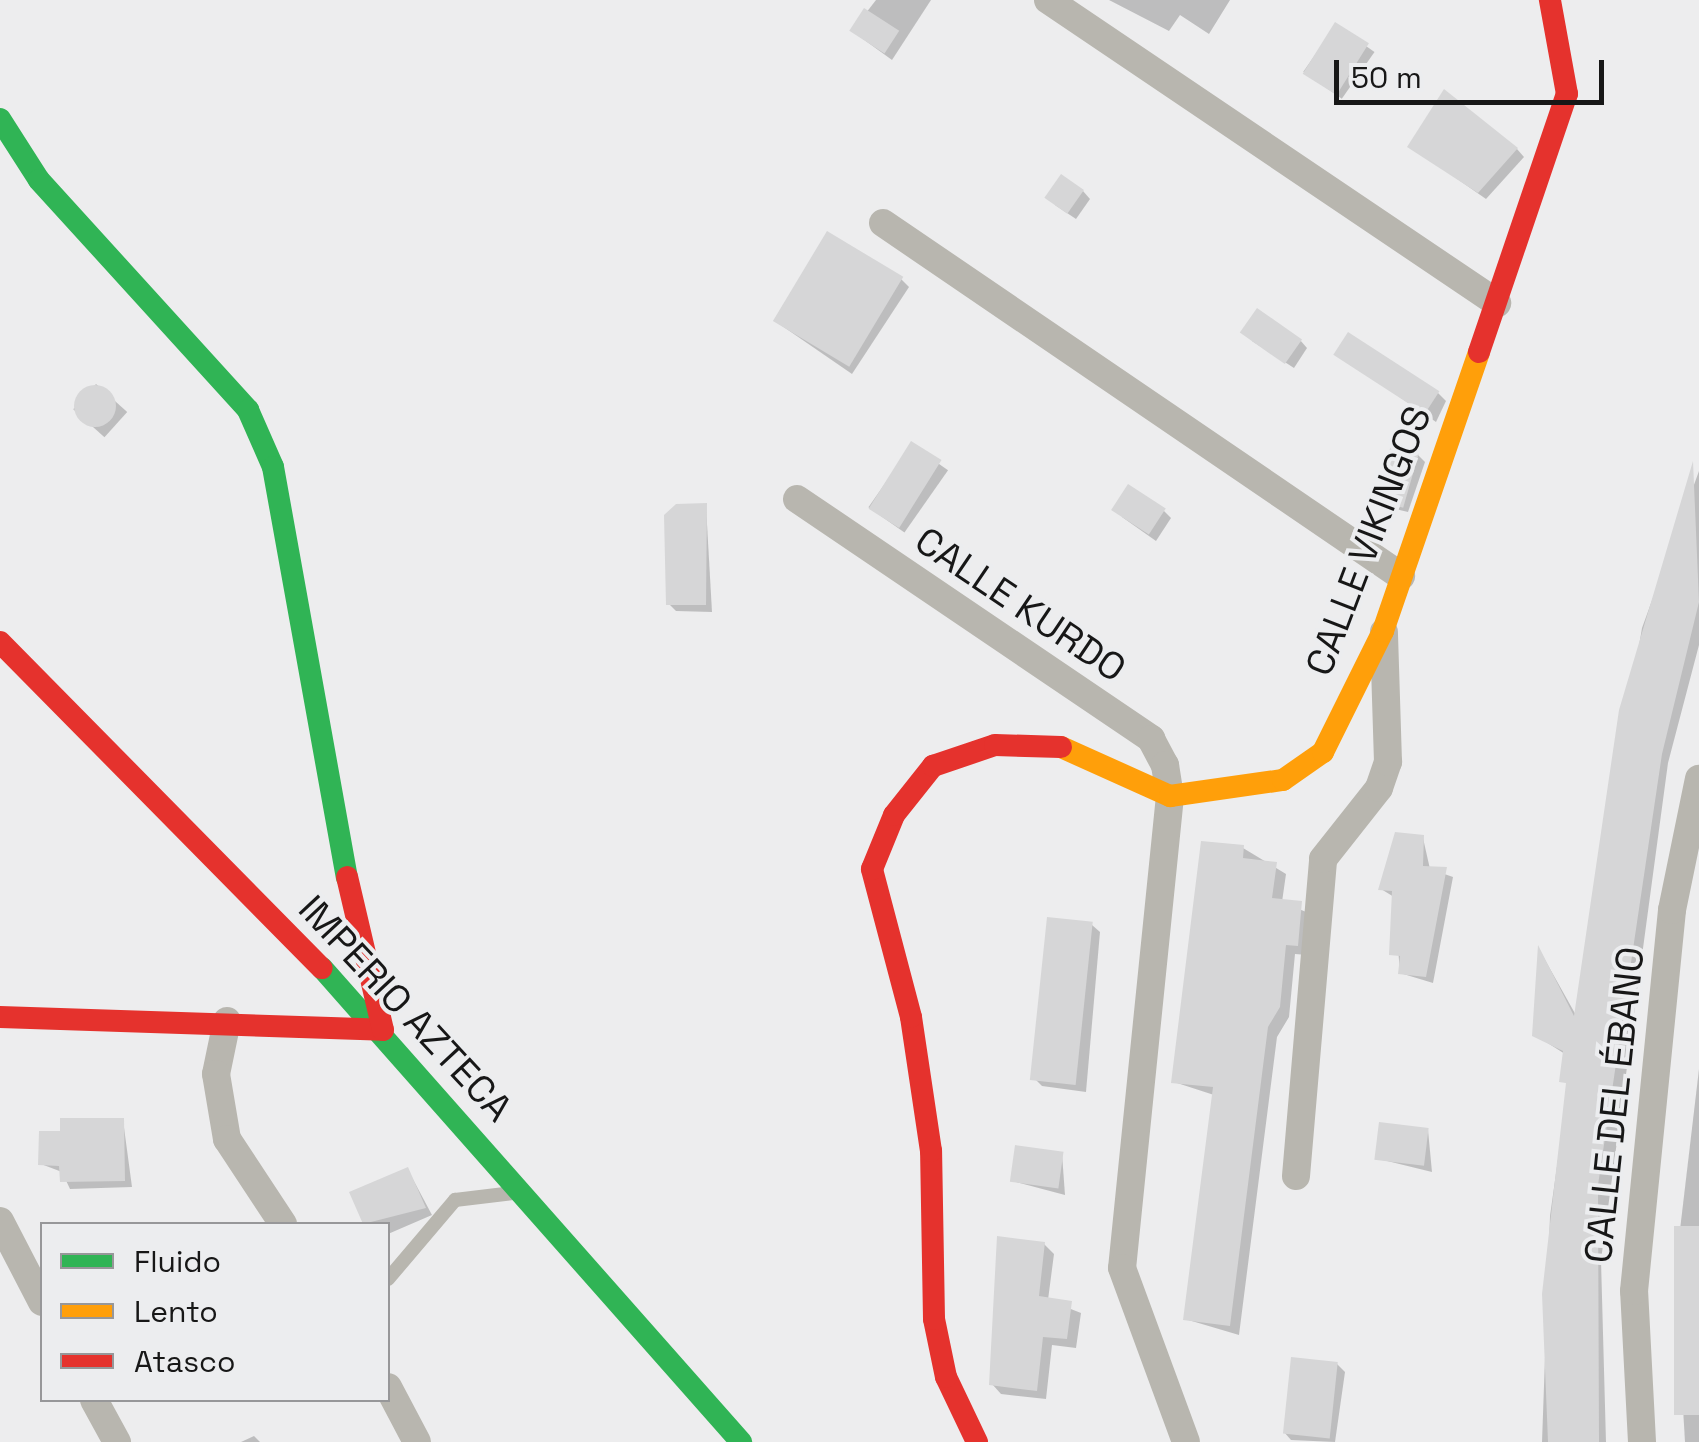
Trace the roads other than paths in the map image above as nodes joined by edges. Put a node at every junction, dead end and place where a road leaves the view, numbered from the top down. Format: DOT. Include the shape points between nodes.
graph roads {
  1 [pos="1048,0"];
  2 [pos="1550,0"];
  3 [pos="0,118"];
  4 [pos="883,223"];
  5 [pos="1498,303"];
  6 [pos="797,499"];
  7 [pos="1401,576"];
  8 [pos="1384,631"];
  9 [pos="0,642"];
  10 [pos="1699,778"];
  11 [pos="1170,796"];
  12 [pos="0,1017"];
  13 [pos="227,1021"];
  14 [pos="383,1030"];
  15 [pos="1296,1176"];
  16 [pos="529,1196"];
  17 [pos="0,1221"];
  18 [pos="283,1222"];
  19 [pos="390,1277"];
  20 [pos="40,1298"];
  21 [pos="390,1390"];
  22 [pos="95,1402"];
  23 [pos="117,1442"];
  24 [pos="416,1442"];
  25 [pos="741,1442"];
  26 [pos="977,1442"];
  27 [pos="1186,1442"];
  28 [pos="1642,1442"];
  1 -- 5 [label="street"];
  2 -- 5 [label="street, CALLE VIKINGOS" via="1562,26 1567,94"];
  3 -- 14 [label="street" via="40,180 248,410 273,468 320,760"];
  4 -- 7 [label="street"];
  5 -- 7 [label="street, CALLE VIKINGOS"];
  6 -- 11 [label="street, CALLE KURDO" via="1151,738"];
  7 -- 8 [label="street, CALLE VIKINGOS"];
  8 -- 11 [label="street, CALLE VIKINGOS" via="1324,752 1283,780"];
  8 -- 15 [label="street" via="1388,762 1379,788 1323,859"];
  9 -- 14 [label="street, IMPERIO AZTECA"];
  10 -- 28 [label="street, CALLE DEL ÉBANO" via="1672,910 1634,1291"];
  11 -- 26 [label="street" via="1051,742 995,745 934,766 894,815 872,868 911,1018 931,1151 934,1320 946,1377"];
  11 -- 27 [label="street" via="1122,1268"];
  12 -- 13 [label="street"];
  13 -- 14 [label="street"];
  13 -- 18 [label="street" via="216,1074 227,1140"];
  14 -- 16 [label="street, IMPERIO AZTECA"];
  16 -- 19 [label="lane" via="494,1190 456,1200"];
  16 -- 25 [label="street, IMPERIO AZTECA"];
  17 -- 20 [label="street"];
  21 -- 24 [label="street"];
  22 -- 23 [label="street"];
}
